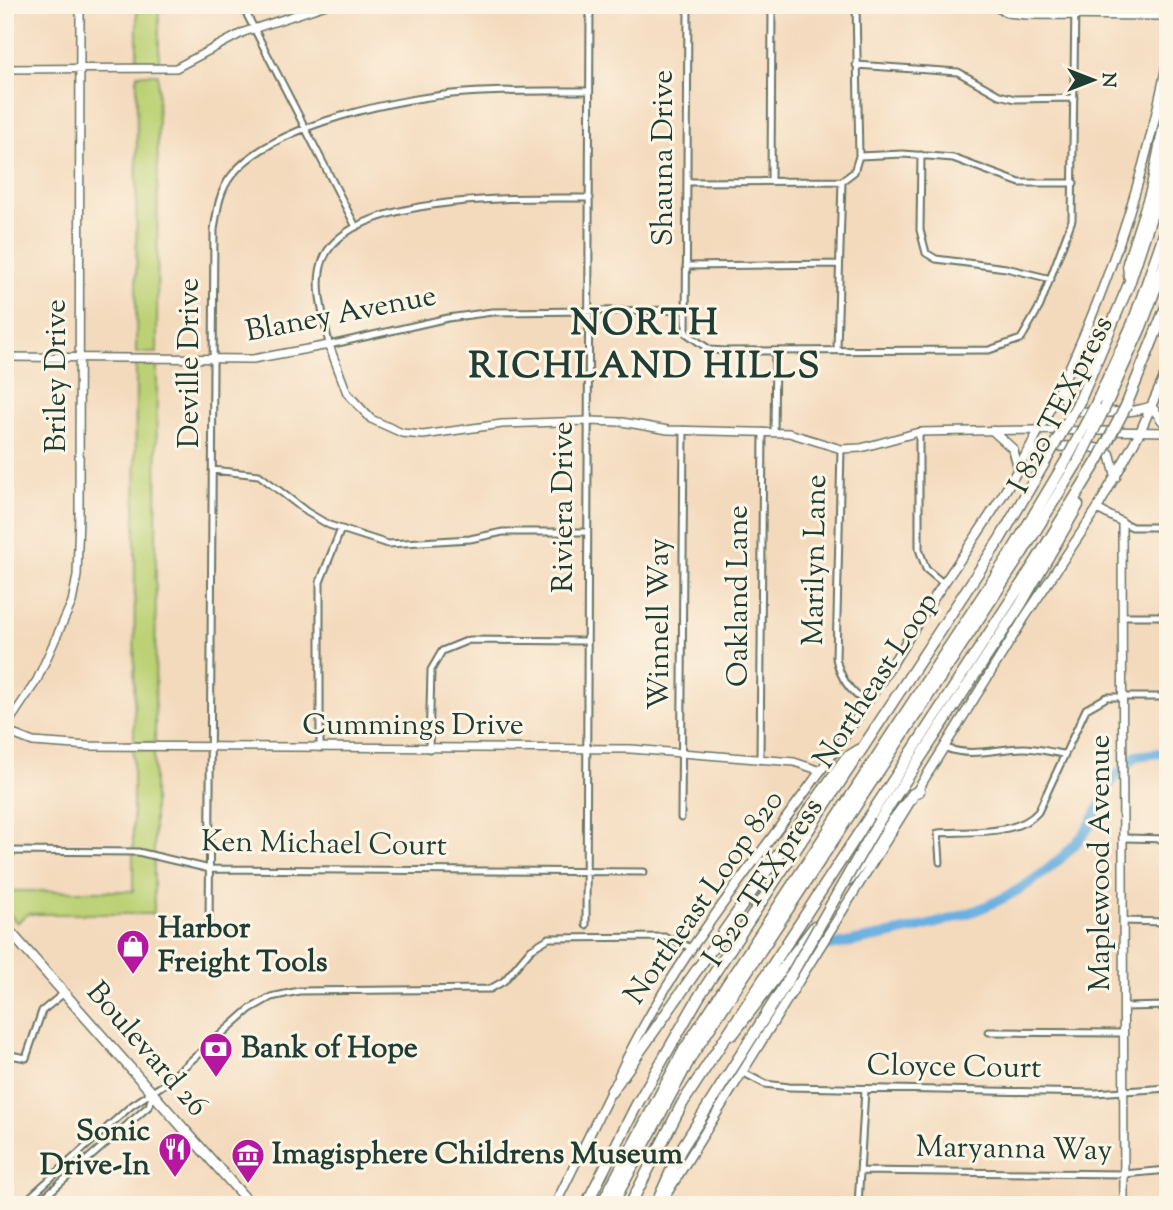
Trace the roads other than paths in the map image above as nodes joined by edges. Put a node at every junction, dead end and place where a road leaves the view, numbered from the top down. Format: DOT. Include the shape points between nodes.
graph roads {
  1 [pos="80,5"];
  2 [pos="242,5"];
  3 [pos="326,5"];
  4 [pos="590,5"];
  5 [pos="688,5"];
  6 [pos="772,5"];
  7 [pos="856,5"];
  8 [pos="992,5"];
  9 [pos="1075,5"];
  10 [pos="1075,14"];
  11 [pos="1168,16"];
  12 [pos="254,29"];
  13 [pos="1168,58"];
  14 [pos="856,65"];
  15 [pos="5,69"];
  16 [pos="80,70"];
  17 [pos="588,91"];
  18 [pos="1074,98"];
  19 [pos="1168,107"];
  20 [pos="305,128"];
  21 [pos="921,155"];
  22 [pos="859,156"];
  23 [pos="1168,165"];
  24 [pos="771,181"];
  25 [pos="842,181"];
  26 [pos="687,182"];
  27 [pos="1074,184"];
  28 [pos="590,198"];
  29 [pos="1168,223"];
  30 [pos="355,225"];
  31 [pos="1168,255"];
  32 [pos="839,264"];
  33 [pos="686,266"];
  34 [pos="1051,279"];
  35 [pos="1129,284"];
  36 [pos="1168,303"];
  37 [pos="686,310"];
  38 [pos="588,312"];
  39 [pos="329,345"];
  40 [pos="837,349"];
  41 [pos="775,351"];
  42 [pos="5,357"];
  43 [pos="80,357"];
  44 [pos="213,358"];
  45 [pos="1168,368"];
  46 [pos="1061,387"];
  47 [pos="1101,405"];
  48 [pos="1151,407"];
  49 [pos="588,421"];
  50 [pos="684,430"];
  51 [pos="1039,430"];
  52 [pos="1168,430"];
  53 [pos="993,431"];
  54 [pos="763,432"];
  55 [pos="774,432"];
  56 [pos="919,432"];
  57 [pos="1140,432"];
  58 [pos="841,449"];
  59 [pos="1027,452"];
  60 [pos="1098,460"];
  61 [pos="1018,469"];
  62 [pos="212,470"];
  63 [pos="1116,477"];
  64 [pos="1097,509"];
  65 [pos="1122,522"];
  66 [pos="1168,527"];
  67 [pos="341,529"];
  68 [pos="587,532"];
  69 [pos="944,584"];
  70 [pos="1122,616"];
  71 [pos="1168,616"];
  72 [pos="586,641"];
  73 [pos="1123,697"];
  74 [pos="1168,697"];
  75 [pos="867,703"];
  76 [pos="5,730"];
  77 [pos="210,748"];
  78 [pos="320,748"];
  79 [pos="862,748"];
  80 [pos="946,748"];
  81 [pos="429,749"];
  82 [pos="585,749"];
  83 [pos="1063,754"];
  84 [pos="682,755"];
  85 [pos="760,760"];
  86 [pos="821,771"];
  87 [pos="919,791"];
  88 [pos="681,818"];
  89 [pos="1124,838"];
  90 [pos="1168,839"];
  91 [pos="5,851"];
  92 [pos="940,862"];
  93 [pos="210,869"];
  94 [pos="585,871"];
  95 [pos="644,872"];
  96 [pos="1123,921"];
  97 [pos="1168,922"];
  98 [pos="586,925"];
  99 [pos="5,926"];
  100 [pos="209,930"];
  101 [pos="692,948"];
  102 [pos="795,977"];
  103 [pos="64,993"];
  104 [pos="1168,1006"];
  105 [pos="1124,1007"];
  106 [pos="989,1032"];
  107 [pos="1123,1033"];
  108 [pos="5,1054"];
  109 [pos="742,1072"];
  110 [pos="1168,1088"];
  111 [pos="864,1090"];
  112 [pos="1123,1091"];
  113 [pos="611,1092"];
  114 [pos="153,1093"];
  115 [pos="648,1166"];
  116 [pos="1168,1170"];
  117 [pos="860,1171"];
  118 [pos="1124,1174"];
  119 [pos="21,1205"];
  120 [pos="35,1205"];
  121 [pos="251,1205"];
  122 [pos="555,1205"];
  123 [pos="586,1205"];
  124 [pos="601,1205"];
  125 [pos="612,1205"];
  126 [pos="630,1205"];
  127 [pos="658,1205"];
  128 [pos="858,1205"];
  129 [pos="1124,1205"];
  1 -- 16 [label="street, Briley Drive"];
  2 -- 12 [label="street"];
  3 -- 12 [label="street"];
  4 -- 17 [label="street, Riviera Drive"];
  5 -- 26 [label="street, Shauna Drive"];
  6 -- 24 [label="street"];
  7 -- 14 [label="street"];
  8 -- 10 [label="street" via="1007,13"];
  9 -- 10 [label="street"];
  10 -- 11 [label="street"];
  10 -- 18 [label="street"];
  12 -- 16 [label="street" via="176,68"];
  12 -- 20 [label="street"];
  13 -- 46 [label="main road, Northeast Loop 820" via="1116,255"];
  14 -- 18 [label="street" via="958,72 1015,99"];
  14 -- 22 [label="street"];
  15 -- 16 [label="street"];
  16 -- 43 [label="street, Briley Drive"];
  17 -- 20 [label="street, Deville Drive" via="442,95 360,111"];
  17 -- 28 [label="street, Riviera Drive"];
  18 -- 27 [label="street"];
  19 -- 35 [label="highway" via="1151,191 1128,263"];
  20 -- 30 [label="street"];
  20 -- 44 [label="street, Deville Drive" via="250,158 224,187 214,230"];
  21 -- 22 [label="street"];
  21 -- 27 [label="street" via="961,160 1020,183"];
  21 -- 34 [label="street" via="920,230 926,253 936,259"];
  22 -- 25 [label="street" via="854,172"];
  23 -- 35 [label="highway, Northeast Loop"];
  24 -- 25 [label="street"];
  24 -- 26 [label="street"];
  25 -- 32 [label="street"];
  26 -- 33 [label="street, Shauna Drive"];
  27 -- 34 [label="street" via="1072,220"];
  28 -- 30 [label="street" via="475,200"];
  28 -- 38 [label="street, Riviera Drive"];
  29 -- 47 [label="highway, I 820 TEXpress"];
  30 -- 39 [label="street" via="330,247 320,272"];
  31 -- 47 [label="highway, I 820 TEXpress" via="1141,327"];
  32 -- 33 [label="street"];
  32 -- 40 [label="street"];
  33 -- 37 [label="street, Shauna Drive"];
  34 -- 40 [label="street" via="1026,334 1014,343 993,349"];
  35 -- 79 [label="highway, Northeast Loop, bridge" via="1080,400 1046,460 1000,539"];
  36 -- 60 [label="highway, bridge" via="1126,406"];
  37 -- 38 [label="street, Blaney Avenue"];
  37 -- 41 [label="street" via="686,333 710,350"];
  38 -- 39 [label="street, Blaney Avenue" via="506,311 448,318"];
  38 -- 49 [label="street, Riviera Drive"];
  39 -- 44 [label="street, Blaney Avenue" via="274,357"];
  39 -- 49 [label="street" via="356,405 376,424 402,433"];
  40 -- 41 [label="street"];
  41 -- 55 [label="street"];
  42 -- 43 [label="street, Blaney Avenue"];
  43 -- 44 [label="street, Blaney Avenue"];
  43 -- 76 [label="street, Briley Drive" via="75,590 47,660"];
  44 -- 62 [label="street, Deville Drive"];
  45 -- 48 [label="main road"];
  46 -- 48 [label="main road" via="1066,403 1075,410 1136,412"];
  46 -- 51 [label="main road, Northeast Loop 820"];
  47 -- 124 [label="highway, I 820 TEXpress, bridge" via="1014,548 684,1050"];
  47 -- 125 [label="highway, I 820 TEXpress, bridge" via="1079,460 1023,553 692,1055"];
  48 -- 52 [label="main road"];
  48 -- 57 [label="main road"];
  49 -- 50 [label="street"];
  49 -- 68 [label="street, Riviera Drive"];
  50 -- 54 [label="street"];
  50 -- 84 [label="street, Winnell Way"];
  51 -- 53 [label="street"];
  51 -- 57 [label="street"];
  51 -- 59 [label="main road, Northeast Loop 820"];
  52 -- 57 [label="street"];
  53 -- 56 [label="street"];
  53 -- 61 [label="main road" via="1013,449"];
  54 -- 55 [label="street"];
  54 -- 85 [label="street, Oakland Lane"];
  55 -- 58 [label="street"];
  56 -- 58 [label="street"];
  56 -- 69 [label="street" via="919,549 926,569"];
  57 -- 63 [label="main road"];
  58 -- 75 [label="street, Marilyn Lane" via="836,659 851,690"];
  59 -- 61 [label="main road, Northeast Loop 820"];
  59 -- 63 [label="main road" via="1101,448 1110,454"];
  60 -- 102 [label="highway, bridge" via="1098,468 1043,568 879,821"];
  60 -- 115 [label="highway" via="784,943"];
  61 -- 69 [label="main road, Northeast Loop 820"];
  62 -- 67 [label="street" via="259,475 307,512"];
  62 -- 77 [label="street, Deville Drive"];
  63 -- 64 [label="main road"];
  64 -- 65 [label="street"];
  64 -- 80 [label="main road"];
  65 -- 66 [label="street" via="1132,527"];
  65 -- 70 [label="street, Maplewood Avenue"];
  67 -- 68 [label="street" via="388,544 470,539 503,532"];
  67 -- 78 [label="street" via="320,582"];
  68 -- 72 [label="street, Riviera Drive"];
  69 -- 75 [label="main road, Northeast Loop 820"];
  70 -- 71 [label="street"];
  70 -- 73 [label="street, Maplewood Avenue"];
  72 -- 81 [label="street" via="468,640 442,651 431,670"];
  72 -- 82 [label="street, Riviera Drive"];
  73 -- 74 [label="street"];
  73 -- 83 [label="street" via="1107,697 1086,709"];
  73 -- 89 [label="street, Maplewood Avenue"];
  75 -- 86 [label="main road, Northeast Loop 820"];
  76 -- 77 [label="street, Cummings Drive" via="33,742 56,745"];
  77 -- 78 [label="street, Cummings Drive"];
  77 -- 93 [label="street, Deville Drive"];
  78 -- 81 [label="street, Cummings Drive"];
  79 -- 113 [label="highway" via="846,758"];
  79 -- 123 [label="highway, Northeast Loop" via="700,995"];
  80 -- 83 [label="street" via="981,752 1024,748"];
  80 -- 87 [label="main road"];
  81 -- 82 [label="street, Cummings Drive"];
  82 -- 84 [label="street, Cummings Drive"];
  82 -- 94 [label="street, Riviera Drive"];
  83 -- 92 [label="street" via="1038,812 1029,821 992,830 938,833"];
  84 -- 85 [label="street, Cummings Drive"];
  84 -- 88 [label="street, Winnell Way"];
  85 -- 86 [label="street, Cummings Drive" via="805,764"];
  86 -- 101 [label="main road, Northeast Loop 820"];
  87 -- 102 [label="main road" via="828,934"];
  87 -- 115 [label="highway" via="725,1045"];
  89 -- 90 [label="street"];
  89 -- 96 [label="street, Maplewood Avenue"];
  91 -- 93 [label="street, Ken Michael Court" via="138,852"];
  93 -- 94 [label="street, Ken Michael Court"];
  93 -- 100 [label="street, Deville Drive"];
  94 -- 95 [label="street, Ken Michael Court"];
  94 -- 98 [label="street, Riviera Drive"];
  96 -- 97 [label="street"];
  96 -- 105 [label="street, Maplewood Avenue"];
  99 -- 103 [label="main road, Boulevard 26"];
  101 -- 113 [label="main road, Northeast Loop 820"];
  101 -- 114 [label="street" via="670,938 557,937 537,944 500,985 490,989 281,994 250,1009"];
  102 -- 109 [label="main road"];
  102 -- 127 [label="highway" via="680,1151"];
  103 -- 108 [label="street" via="41,1011 26,1058"];
  103 -- 114 [label="main road, Boulevard 26"];
  104 -- 105 [label="street"];
  105 -- 107 [label="street, Maplewood Avenue"];
  106 -- 107 [label="street"];
  107 -- 112 [label="street, Maplewood Avenue"];
  109 -- 111 [label="street, Cloyce Court" via="773,1086"];
  109 -- 127 [label="main road"];
  110 -- 112 [label="street, Cloyce Court"];
  111 -- 112 [label="street, Cloyce Court"];
  111 -- 117 [label="street"];
  112 -- 118 [label="street, Maplewood Avenue"];
  113 -- 122 [label="main road, Northeast Loop 820"];
  114 -- 119 [label="street" via="131,1106"];
  114 -- 120 [label="street" via="149,1105"];
  114 -- 121 [label="main road, Boulevard 26"];
  115 -- 126 [label="highway"];
  116 -- 118 [label="street, Maryanna Way"];
  117 -- 118 [label="street, Maryanna Way"];
  117 -- 128 [label="street"];
  118 -- 129 [label="street, Maplewood Avenue"];
}
